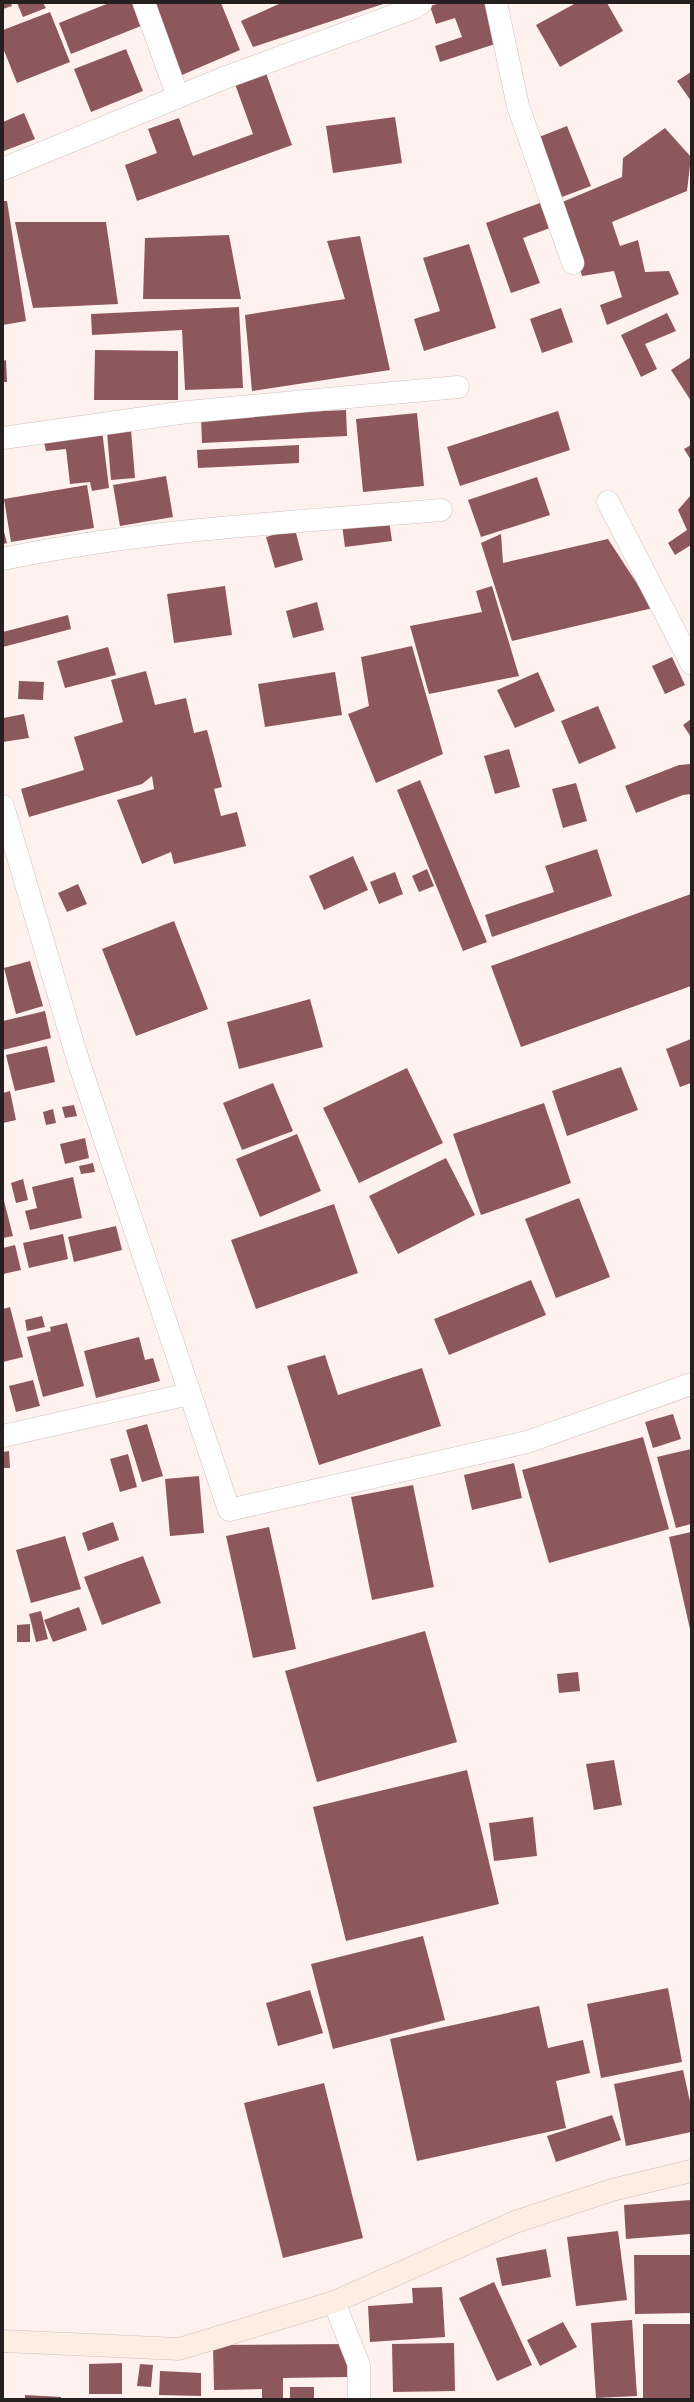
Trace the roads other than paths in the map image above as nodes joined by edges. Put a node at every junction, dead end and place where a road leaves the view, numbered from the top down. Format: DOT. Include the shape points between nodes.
graph roads {
  1 [pos="144,3"];
  2 [pos="421,3"];
  3 [pos="496,3"];
  4 [pos="178,97"];
  5 [pos="3,169"];
  6 [pos="573,263"];
  7 [pos="458,387"];
  8 [pos="3,438"];
  9 [pos="608,502"];
  10 [pos="441,510"];
  11 [pos="3,559"];
  12 [pos="691,663"];
  13 [pos="3,806"];
  14 [pos="691,1384"];
  15 [pos="189,1394"];
  16 [pos="3,1436"];
  17 [pos="691,2171"];
  18 [pos="334,2302"];
  19 [pos="3,2341"];
  20 [pos="359,2399"];
  1 -- 4 [label="street"];
  2 -- 4 [label="street" via="414,8"];
  3 -- 6 [label="street" via="518,106"];
  4 -- 5 [label="street"];
  7 -- 8 [label="street" via="187,412"];
  9 -- 12 [label="street"];
  10 -- 11 [label="street" via="201,530 61,547"];
  13 -- 15 [label="street" via="77,1057"];
  14 -- 15 [label="street" via="527,1442 229,1510"];
  15 -- 16 [label="street"];
  17 -- 18 [label="street" via="612,2190 515,2222"];
  18 -- 19 [label="street" via="179,2349"];
  18 -- 20 [label="street" via="359,2365"];
}
